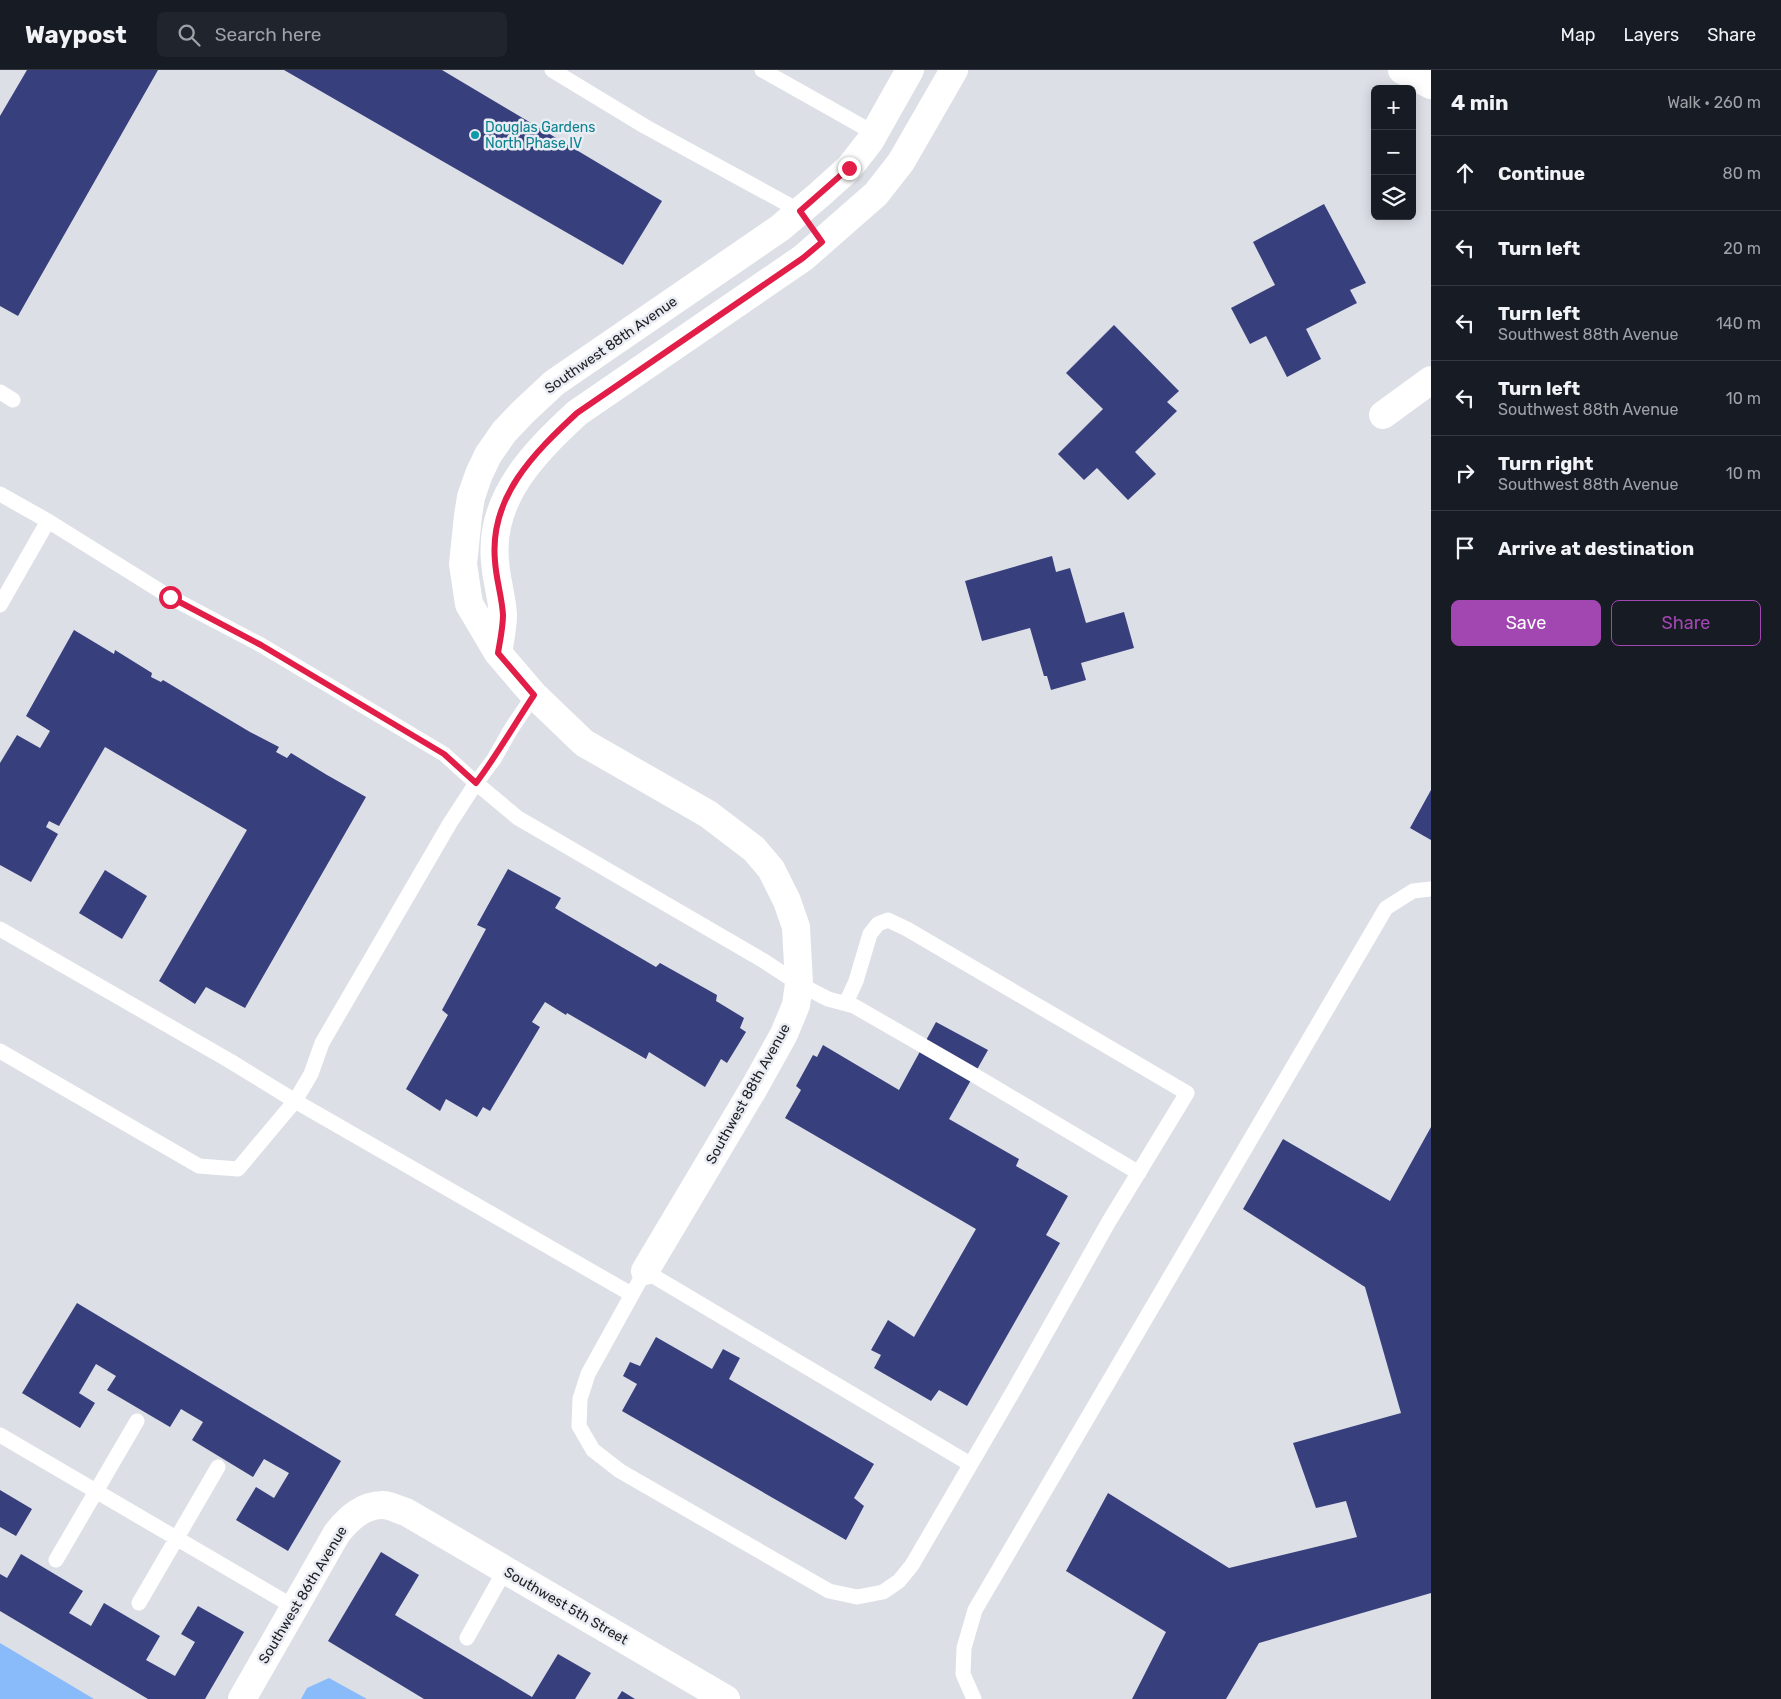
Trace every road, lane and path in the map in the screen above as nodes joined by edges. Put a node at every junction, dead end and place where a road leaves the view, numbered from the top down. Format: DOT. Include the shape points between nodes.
graph roads {
  1 [pos="552,70"];
  2 [pos="762,70"];
  3 [pos="910,70"];
  4 [pos="954,70"];
  5 [pos="874,133"];
  6 [pos="800,211"];
  7 [pos="822,242"];
  8 [pos="1431,380"];
  9 [pos="1383,415"];
  10 [pos="0,494"];
  11 [pos="468,516"];
  12 [pos="499,519"];
  13 [pos="48,522"];
  14 [pos="0,605"];
  15 [pos="498,653"];
  16 [pos="534,695"];
  17 [pos="476,783"];
  18 [pos="1431,889"];
  19 [pos="0,929"];
  20 [pos="799,984"];
  21 [pos="846,1003"];
  22 [pos="0,1050"];
  23 [pos="295,1101"];
  24 [pos="1138,1173"];
  25 [pos="645,1271"];
  26 [pos="631,1294"];
  27 [pos="137,1421"];
  28 [pos="0,1435"];
  29 [pos="970,1464"];
  30 [pos="218,1467"];
  31 [pos="96,1491"];
  32 [pos="406,1512"];
  33 [pos="176,1538"];
  34 [pos="56,1560"];
  35 [pos="505,1570"];
  36 [pos="139,1603"];
  37 [pos="294,1607"];
  38 [pos="466,1638"];
  39 [pos="242,1699"];
  40 [pos="726,1699"];
  41 [pos="974,1699"];
  1 -- 6 [label="lane" via="646,127"];
  2 -- 5 [label="lane"];
  3 -- 5 [label="street, Southwest 88th Avenue"];
  4 -- 7 [label="street" via="895,170 876,194"];
  5 -- 6 [label="street, Southwest 88th Avenue" via="849,168"];
  6 -- 7 [label="street"];
  6 -- 11 [label="street, Southwest 88th Avenue" via="554,383 504,432 488,455 478,474"];
  7 -- 12 [label="street" via="577,413 548,439 520,473"];
  8 -- 9 [label="street"];
  10 -- 13 [label="lane"];
  11 -- 12 [label="street"];
  11 -- 15 [label="street, Southwest 88th Avenue" via="463,564 469,604"];
  12 -- 15 [label="street" via="495,560 503,615"];
  13 -- 14 [label="lane"];
  13 -- 17 [label="lane" via="170,597 261,645 444,754"];
  15 -- 16 [label="street, Southwest 88th Avenue"];
  16 -- 17 [label="lane"];
  16 -- 20 [label="street, Southwest 88th Avenue" via="584,743 708,814 754,849 771,869 796,927"];
  17 -- 20 [label="lane" via="518,818"];
  17 -- 23 [label="lane" via="322,1043 311,1074"];
  18 -- 41 [label="lane" via="1414,891 1386,908 975,1610 964,1648 963,1674"];
  19 -- 23 [label="lane"];
  20 -- 21 [label="lane" via="828,999"];
  20 -- 25 [label="street, Southwest 88th Avenue" via="796,1005 784,1034"];
  21 -- 24 [label="lane"];
  21 -- 24 [label="lane" via="870,934 878,924 888,920 907,929 1186,1093"];
  22 -- 23 [label="lane" via="199,1166 238,1170"];
  23 -- 26 [label="lane"];
  24 -- 29 [label="lane"];
  25 -- 26 [label="lane"];
  25 -- 29 [label="lane"];
  26 -- 29 [label="lane" via="588,1374 580,1400 579,1426 593,1450 620,1471 830,1591 857,1597 883,1592 900,1581"];
  27 -- 31 [label="lane"];
  28 -- 31 [label="lane"];
  30 -- 33 [label="lane"];
  31 -- 33 [label="lane"];
  31 -- 34 [label="lane"];
  32 -- 35 [label="street, Southwest 5th Street"];
  32 -- 37 [label="street, Southwest 86th Avenue" via="384,1505 365,1508 348,1520"];
  33 -- 36 [label="lane"];
  33 -- 37 [label="lane"];
  35 -- 38 [label="lane"];
  35 -- 40 [label="street, Southwest 5th Street"];
  37 -- 39 [label="street, Southwest 86th Avenue"];
}
